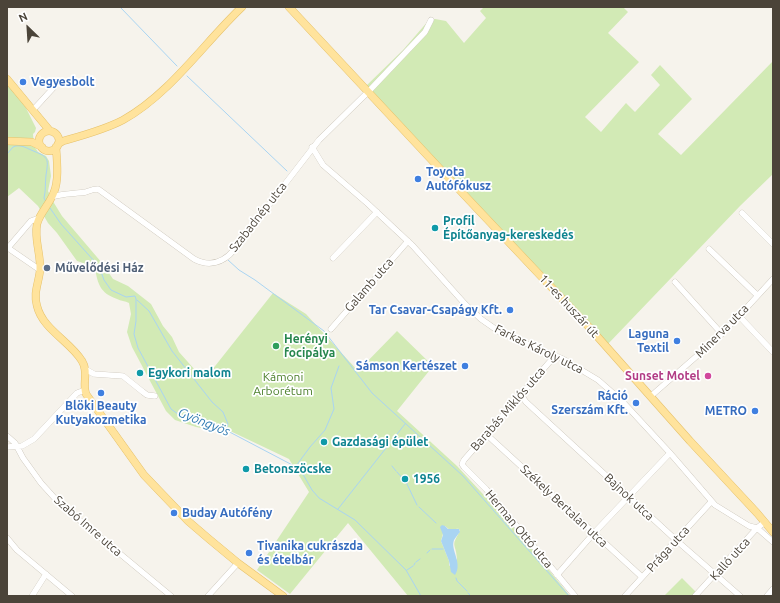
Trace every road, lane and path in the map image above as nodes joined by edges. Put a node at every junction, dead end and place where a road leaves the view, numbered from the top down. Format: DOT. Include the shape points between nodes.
graph roads {
  1 [pos="242,7"];
  2 [pos="290,7"];
  3 [pos="431,20"];
  4 [pos="7,79"];
  5 [pos="55,86"];
  6 [pos="368,92"];
  7 [pos="33,110"];
  8 [pos="50,131"];
  9 [pos="41,136"];
  10 [pos="58,136"];
  11 [pos="82,136"];
  12 [pos="7,141"];
  13 [pos="22,141"];
  14 [pos="57,146"];
  15 [pos="312,147"];
  16 [pos="45,149"];
  17 [pos="56,169"];
  18 [pos="56,186"];
  19 [pos="65,195"];
  20 [pos="49,202"];
  21 [pos="377,212"];
  22 [pos="742,213"];
  23 [pos="39,218"];
  24 [pos="27,226"];
  25 [pos="36,230"];
  26 [pos="408,241"];
  27 [pos="773,244"];
  28 [pos="8,248"];
  29 [pos="709,249"];
  30 [pos="333,258"];
  31 [pos="40,270"];
  32 [pos="773,279"];
  33 [pos="675,282"];
  34 [pos="757,295"];
  35 [pos="739,316"];
  36 [pos="331,329"];
  37 [pos="722,334"];
  38 [pos="773,352"];
  39 [pos="554,355"];
  40 [pos="85,369"];
  41 [pos="94,374"];
  42 [pos="85,378"];
  43 [pos="85,390"];
  44 [pos="521,395"];
  45 [pos="155,396"];
  46 [pos="651,396"];
  47 [pos="486,434"];
  48 [pos="7,436"];
  49 [pos="17,446"];
  50 [pos="7,447"];
  51 [pos="670,453"];
  52 [pos="462,464"];
  53 [pos="629,496"];
  54 [pos="712,502"];
  55 [pos="765,523"];
  56 [pos="757,528"];
  57 [pos="773,531"];
  58 [pos="594,533"];
  59 [pos="7,538"];
  60 [pos="676,540"];
  61 [pos="773,542"];
  62 [pos="238,563"];
  63 [pos="46,574"];
  64 [pos="716,574"];
  65 [pos="557,575"];
  66 [pos="642,578"];
  67 [pos="773,589"];
  68 [pos="32,596"];
  69 [pos="72,596"];
  70 [pos="171,596"];
  71 [pos="208,596"];
  72 [pos="283,596"];
  73 [pos="574,596"];
  74 [pos="625,596"];
  75 [pos="695,596"];
  76 [pos="740,596"];
  77 [pos="767,596"];
  1 -- 11 [label="main road" via="151,100 123,120"];
  2 -- 6 [label="main road, 11-es huszár út"];
  3 -- 6 [label="street, Szabadnép utca" via="425,32"];
  4 -- 7 [label="main road"];
  5 -- 7 [label="street"];
  6 -- 15 [label="street, Szabadnép utca"];
  6 -- 46 [label="main road, 11-es huszár út"];
  7 -- 8 [label="main road"];
  7 -- 9 [label="main road"];
  8 -- 9 [label="main road"];
  8 -- 10 [label="main road"];
  9 -- 13 [label="main road"];
  9 -- 16 [label="main road" via="40,143"];
  10 -- 11 [label="main road"];
  10 -- 14 [label="main road"];
  11 -- 14 [label="main road" via="64,141"];
  12 -- 13 [label="main road"];
  13 -- 16 [label="main road" via="32,142"];
  14 -- 16 [label="main road" via="52,150"];
  14 -- 17 [label="main road"];
  15 -- 19 [label="street, Szabadnép utca" via="231,253 223,260 212,264 194,259 102,191 94,189"];
  15 -- 21 [label="street, Farkas Károly utca" via="323,165"];
  16 -- 17 [label="main road"];
  17 -- 18 [label="main road"];
  18 -- 19 [label="street"];
  18 -- 20 [label="main road"];
  19 -- 20 [label="street, Szabadnép utca" via="59,195"];
  20 -- 23 [label="main road"];
  21 -- 26 [label="street, Farkas Károly utca"];
  21 -- 30 [label="street"];
  22 -- 27 [label="street"];
  23 -- 24 [label="street"];
  23 -- 25 [label="main road"];
  24 -- 25 [label="street" via="32,224"];
  24 -- 28 [label="street"];
  25 -- 31 [label="main road"];
  26 -- 36 [label="street, Galamb utca"];
  26 -- 39 [label="street, Farkas Károly utca" via="465,304 488,324"];
  28 -- 31 [label="street"];
  29 -- 34 [label="street"];
  31 -- 40 [label="main road" via="35,294 40,314 47,325 78,356"];
  32 -- 34 [label="street, Minerva utca"];
  33 -- 37 [label="street"];
  34 -- 35 [label="street, Minerva utca"];
  35 -- 37 [label="street, Minerva utca"];
  35 -- 38 [label="street"];
  37 -- 46 [label="street, Minerva utca"];
  39 -- 44 [label="street, Barabás Miklós utca"];
  39 -- 51 [label="street, Farkas Károly utca" via="584,370 606,386"];
  40 -- 41 [label="street"];
  40 -- 42 [label="main road"];
  41 -- 42 [label="street"];
  41 -- 45 [label="street" via="123,376 147,395"];
  42 -- 43 [label="main road"];
  43 -- 49 [label="street" via="77,393 34,439"];
  43 -- 62 [label="main road" via="88,398 144,475 195,528"];
  44 -- 47 [label="street, Barabás Miklós utca"];
  44 -- 53 [label="street, Bajnok utca"];
  46 -- 55 [label="main road, 11-es huszár út"];
  47 -- 52 [label="street, Barabás Miklós utca"];
  47 -- 58 [label="street, Székely Bertalan utca"];
  48 -- 49 [label="street, Szabó Imre utca"];
  49 -- 50 [label="street"];
  49 -- 70 [label="street, Szabó Imre utca" via="26,463 53,497"];
  51 -- 53 [label="street"];
  51 -- 54 [label="street, Farkas Károly utca"];
  52 -- 65 [label="street, Herman Ottó utca"];
  53 -- 58 [label="street"];
  53 -- 60 [label="street, Bajnok utca"];
  54 -- 56 [label="street, Farkas Károly utca" via="749,526"];
  54 -- 60 [label="street, Prága utca"];
  55 -- 56 [label="street, Kalló utca"];
  55 -- 57 [label="main road, 11-es huszár út"];
  56 -- 61 [label="street, Farkas Károly utca"];
  56 -- 64 [label="street, Kalló utca"];
  58 -- 65 [label="street"];
  58 -- 66 [label="street, Székely Bertalan utca"];
  59 -- 63 [label="street" via="17,550"];
  60 -- 64 [label="street, Bajnok utca"];
  60 -- 66 [label="street, Prága utca"];
  62 -- 71 [label="street"];
  62 -- 72 [label="main road"];
  63 -- 68 [label="street"];
  63 -- 69 [label="street"];
  64 -- 75 [label="street, Kalló utca"];
  64 -- 76 [label="street, Bajnok utca"];
  65 -- 73 [label="street, Herman Ottó utca"];
  66 -- 74 [label="street, Prága utca"];
  67 -- 77 [label="street"];
}
